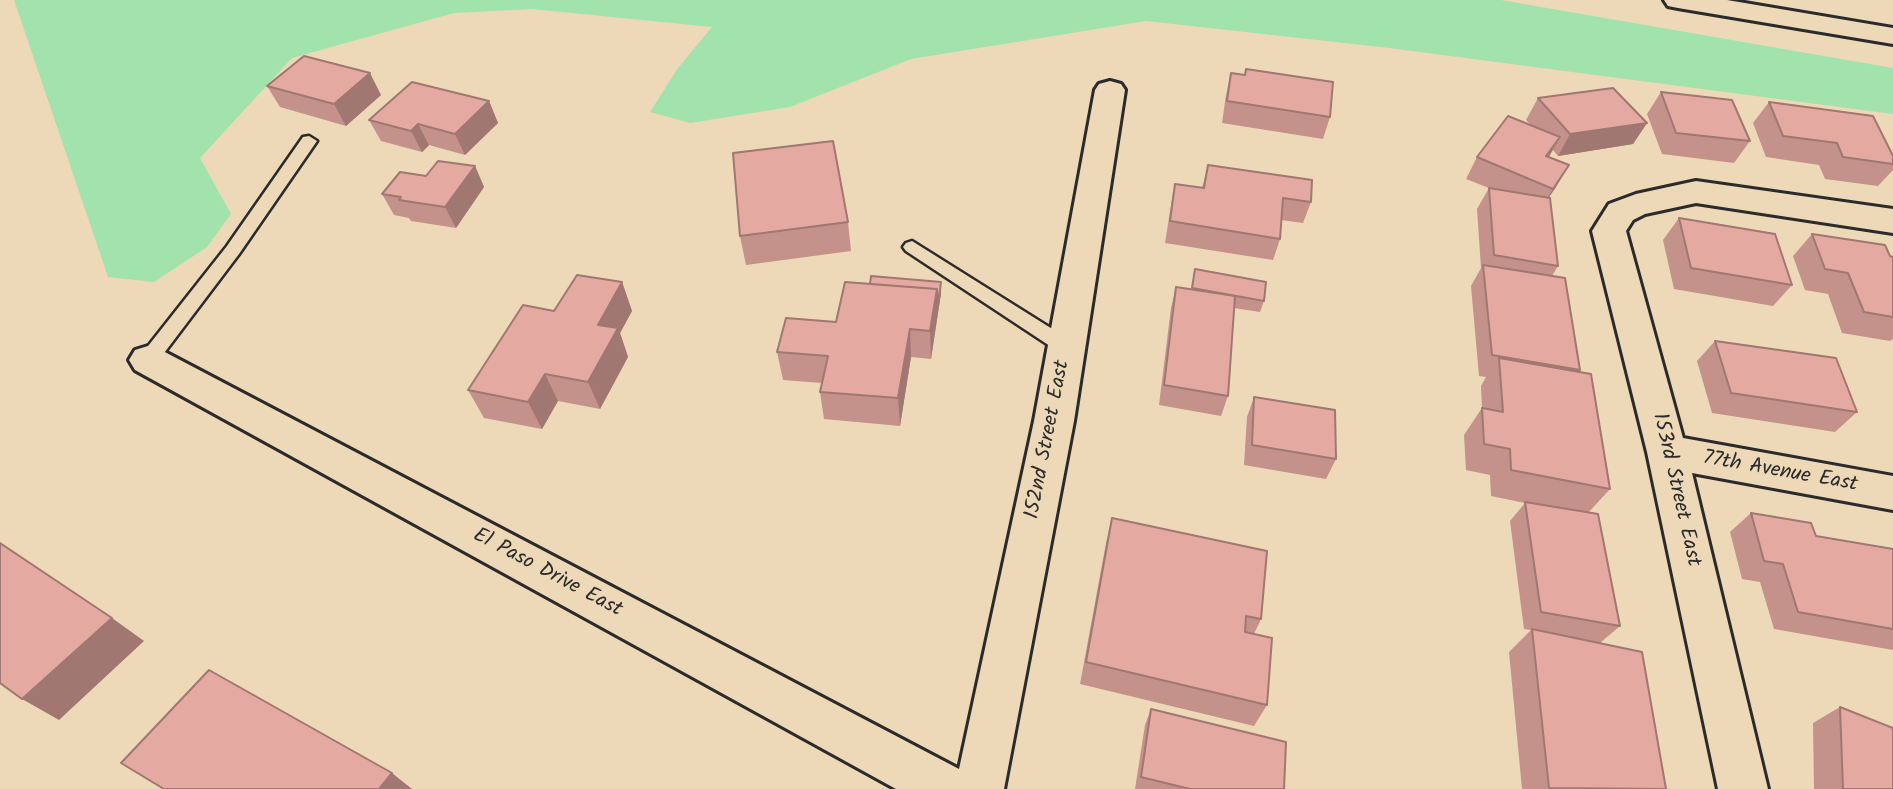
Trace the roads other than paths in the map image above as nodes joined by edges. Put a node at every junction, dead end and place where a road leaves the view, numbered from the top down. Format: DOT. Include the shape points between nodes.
graph roads {
  1 [pos="1678,0"];
  2 [pos="1893,36"];
  3 [pos="1110,90"];
  4 [pos="309,141"];
  5 [pos="1893,222"];
  6 [pos="912,247"];
  7 [pos="1066,347"];
  8 [pos="148,360"];
  9 [pos="1667,452"];
  10 [pos="1893,493"];
  11 [pos="946,789"];
  12 [pos="979,789"];
  13 [pos="1743,789"];
  1 -- 2 [label="street"];
  3 -- 7 [label="street, 152nd Street East"];
  4 -- 8 [label="lane"];
  5 -- 9 [label="street, 153rd Street East" via="1696,192 1621,212 1609,231"];
  6 -- 7 [label="lane"];
  7 -- 12 [label="street, 152nd Street East"];
  8 -- 11 [label="street, El Paso Drive East"];
  9 -- 10 [label="street, 77th Avenue East"];
  9 -- 13 [label="street, 153rd Street East"];
}
